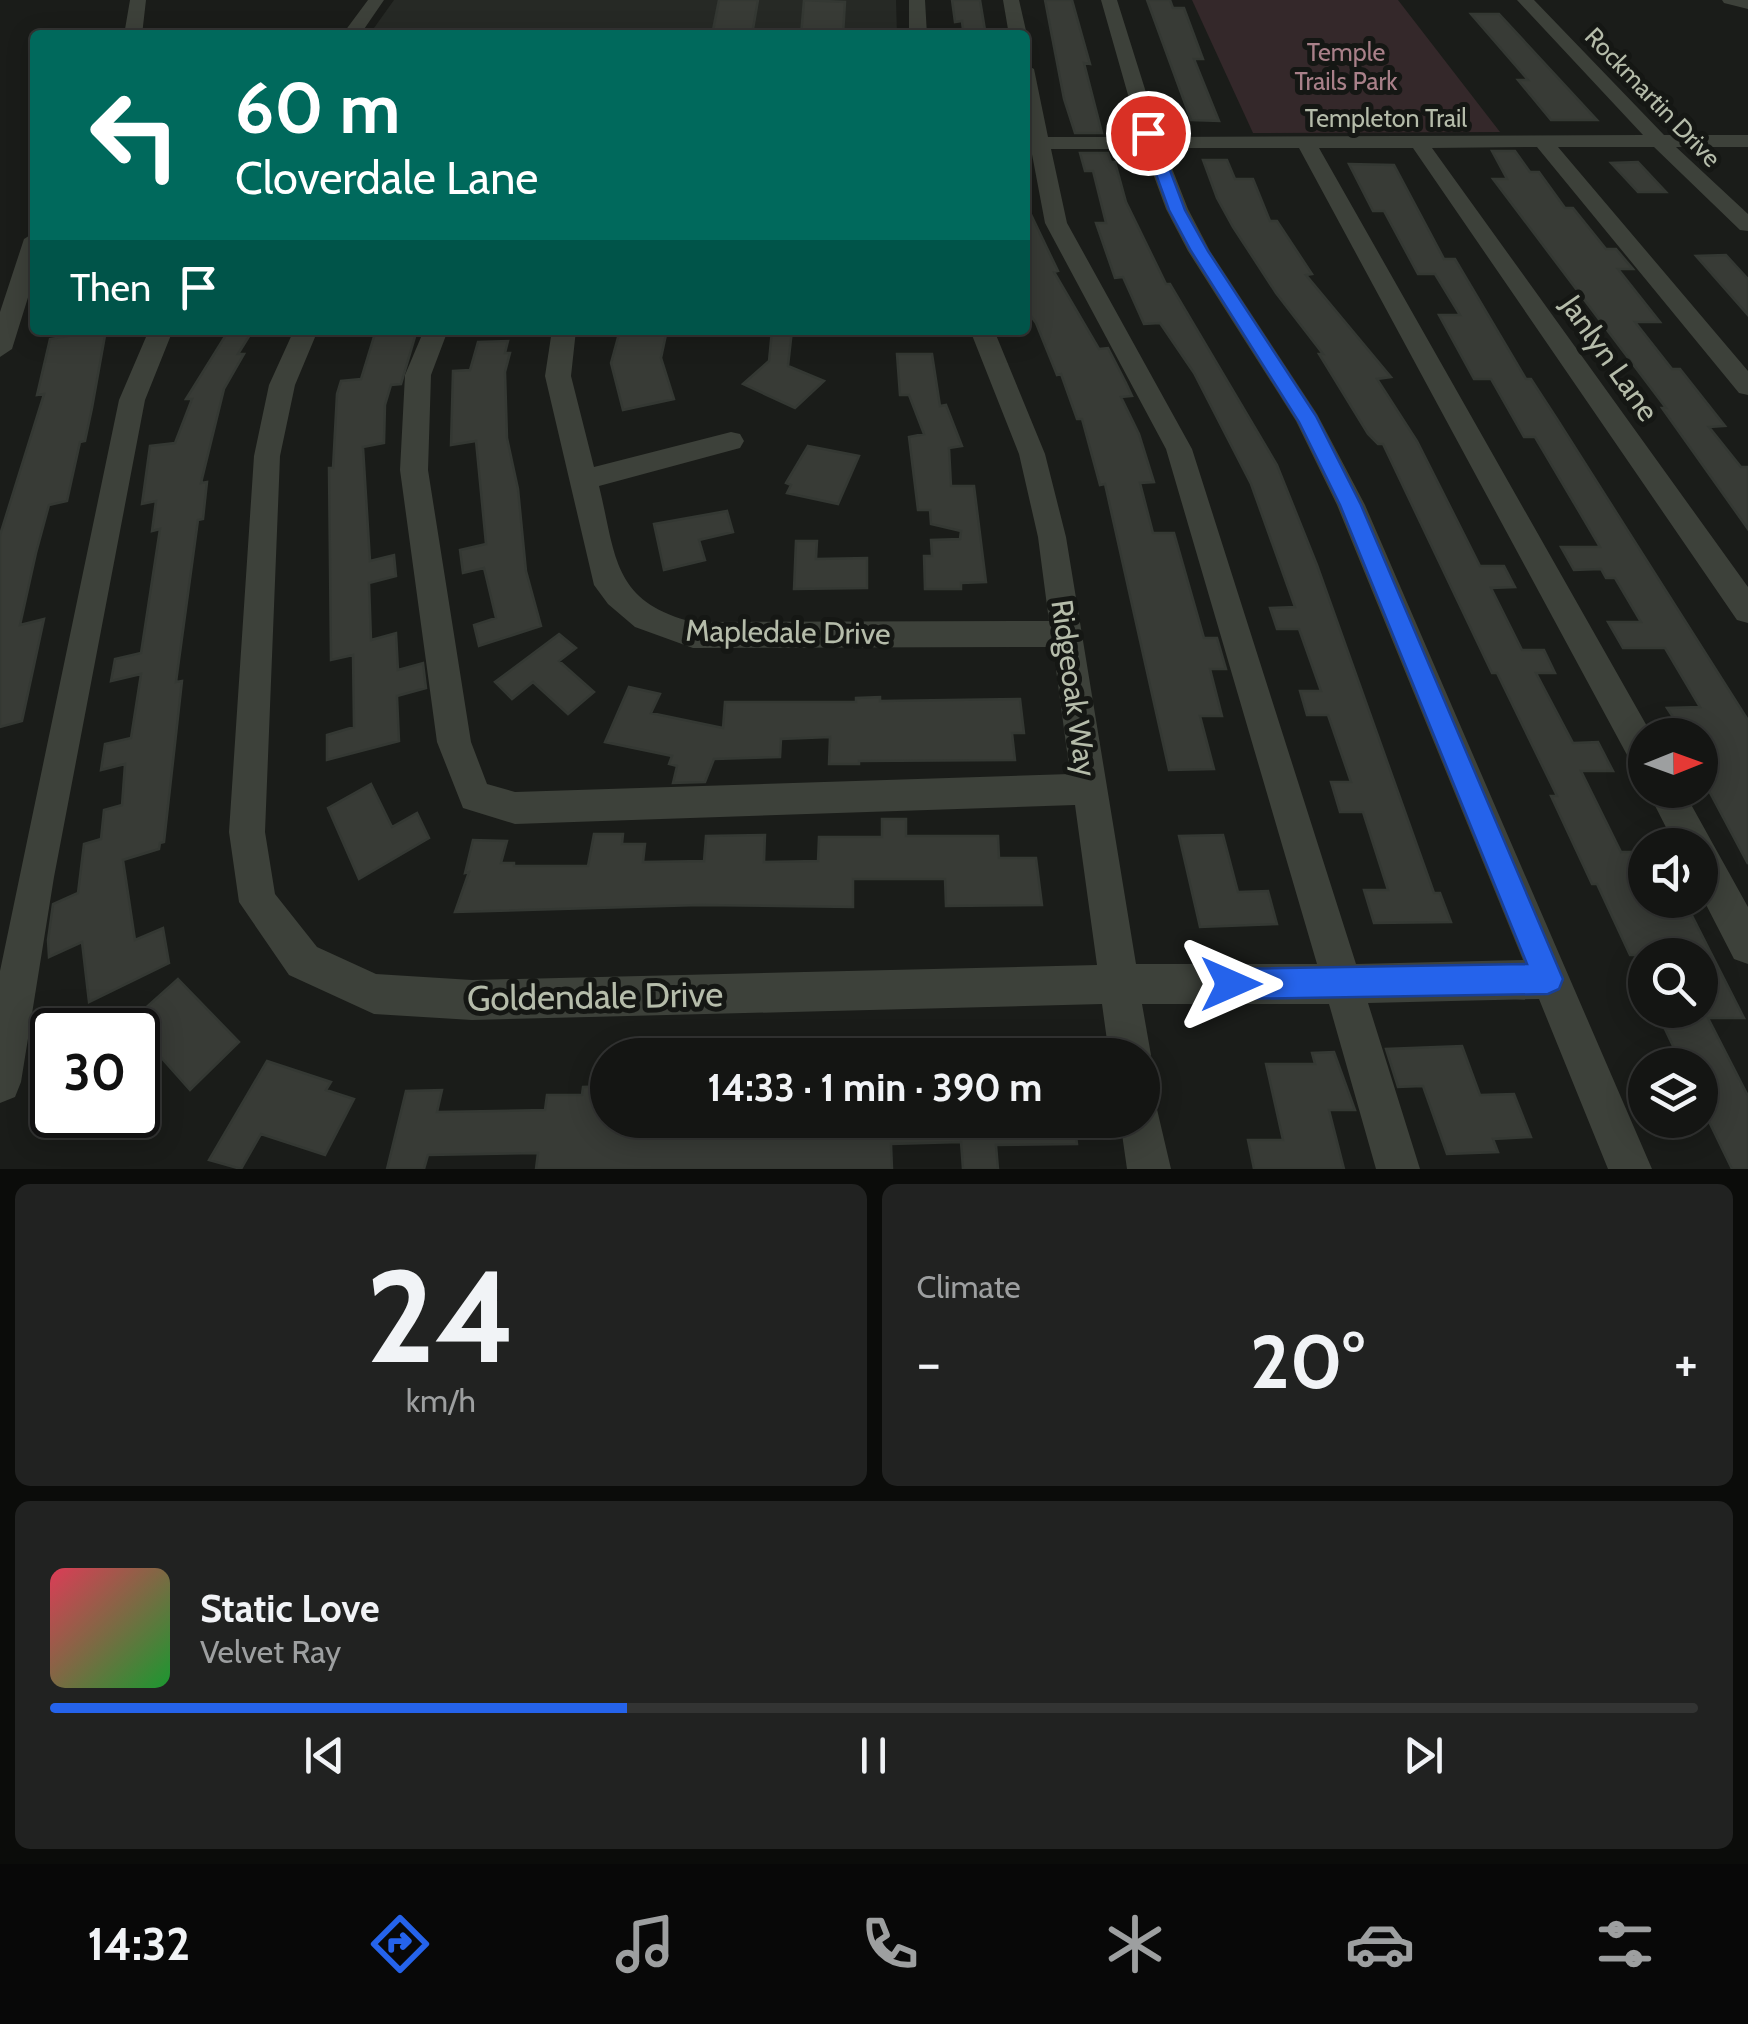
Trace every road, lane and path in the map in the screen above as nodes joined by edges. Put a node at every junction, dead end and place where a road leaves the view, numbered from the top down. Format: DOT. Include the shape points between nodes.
graph roads {
  1 [pos="138,0"];
  2 [pos="376,0"];
  3 [pos="917,0"];
  4 [pos="1011,0"];
  5 [pos="1108,0"];
  6 [pos="1525,0"];
  7 [pos="1730,0"];
  8 [pos="1748,4"];
  9 [pos="134,30"];
  10 [pos="355,30"];
  11 [pos="918,30"];
  12 [pos="1017,30"];
  13 [pos="1660,141"];
  14 [pos="1748,141"];
  15 [pos="1543,142"];
  16 [pos="1032,143"];
  17 [pos="1419,143"];
  18 [pos="1152,144"];
  19 [pos="1306,144"];
  20 [pos="1748,225"];
  21 [pos="30,270"];
  22 [pos="25,302"];
  23 [pos="158,335"];
  24 [pos="304,335"];
  25 [pos="434,335"];
  26 [pos="563,335"];
  27 [pos="984,335"];
  28 [pos="0,349"];
  29 [pos="1748,386"];
  30 [pos="731,441"];
  31 [pos="584,480"];
  32 [pos="1748,610"];
  33 [pos="1066,634"];
  34 [pos="1628,724"];
  35 [pos="1089,790"];
  36 [pos="1718,889"];
  37 [pos="1748,945"];
  38 [pos="1548,979"];
  39 [pos="1117,984"];
  40 [pos="1344,984"];
  41 [pos="1127,1038"];
  42 [pos="0,1082"];
  43 [pos="1144,1138"];
  44 [pos="1149,1169"];
  45 [pos="1398,1169"];
  46 [pos="1630,1169"];
  1 -- 9 [label="street"];
  2 -- 10 [label="street"];
  3 -- 11 [label="street"];
  4 -- 12 [label="street"];
  5 -- 18 [label="street"];
  6 -- 13 [label="street, Rockmartin Drive"];
  7 -- 8 [label="street"];
  13 -- 14 [label="street, Templeton Trail"];
  13 -- 15 [label="street, Templeton Trail"];
  13 -- 20 [label="street, Rockmartin Drive"];
  15 -- 17 [label="street, Templeton Trail"];
  15 -- 29 [label="street"];
  16 -- 18 [label="street, Templeton Trail"];
  16 -- 40 [label="street" via="1056,223 1179,449"];
  17 -- 19 [label="street, Templeton Trail"];
  17 -- 32 [label="street, Janlyn Lane"];
  18 -- 19 [label="street, Templeton Trail"];
  18 -- 38 [label="street" via="1199,251 1308,420 1350,505"];
  19 -- 34 [label="street"];
  21 -- 22 [label="street"];
  22 -- 28 [label="street"];
  23 -- 42 [label="street" via="132,400"];
  24 -- 39 [label="street, Goldendale Drive" via="282,385 268,456 247,832 258,902 303,961 374,994 472,1000"];
  25 -- 35 [label="street" via="418,375 414,470 454,742 475,797 515,808"];
  26 -- 31 [label="street, Mapledale Drive" via="558,376"];
  27 -- 33 [label="street, Ridgeoak Way" via="1032,454"];
  30 -- 31 [label="street"];
  31 -- 33 [label="street, Mapledale Drive" via="609,585 654,626 693,635"];
  33 -- 35 [label="street, Ridgeoak Way"];
  35 -- 39 [label="street, Ridgeoak Way"];
  36 -- 37 [label="street"];
  38 -- 40 [label="street, Goldendale Drive"];
  38 -- 46 [label="street"];
  39 -- 40 [label="street, Goldendale Drive"];
  39 -- 41 [label="street, Ridgeoak Way"];
  40 -- 45 [label="street"];
  43 -- 44 [label="street"];
}
